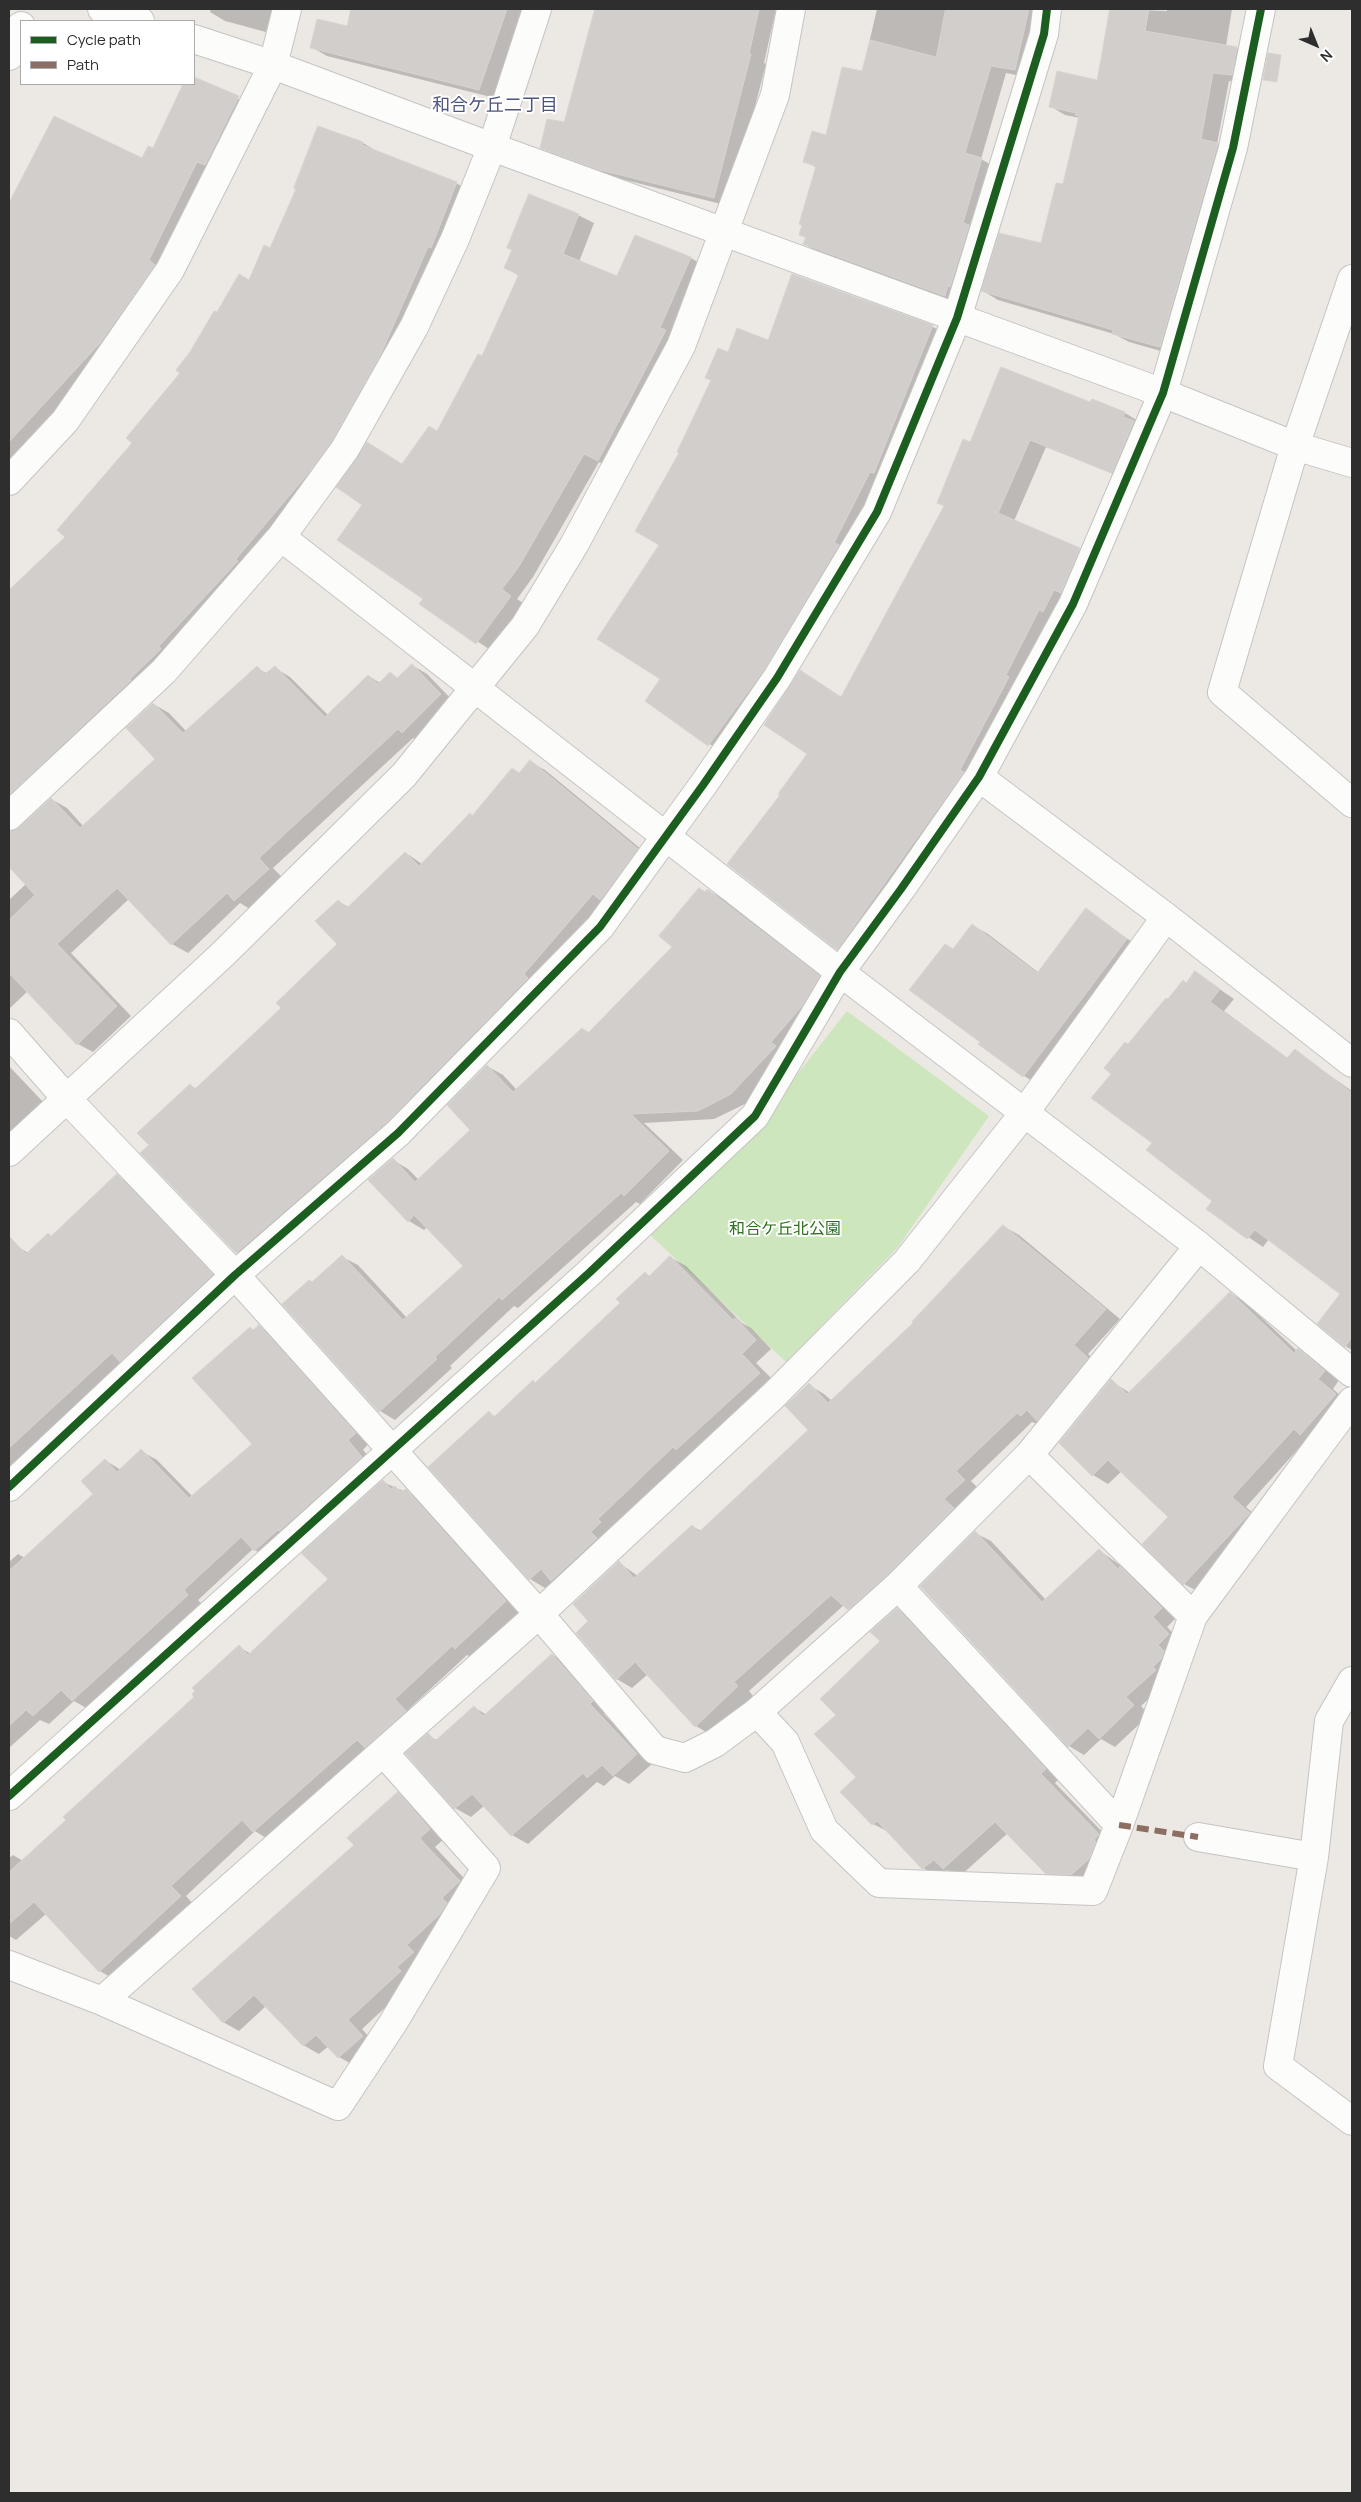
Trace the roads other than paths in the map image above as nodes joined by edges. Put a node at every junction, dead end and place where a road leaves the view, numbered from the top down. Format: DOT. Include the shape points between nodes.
graph roads {
  1 [pos="102,9"];
  2 [pos="287,9"];
  3 [pos="537,9"];
  4 [pos="791,9"];
  5 [pos="1047,9"];
  6 [pos="1261,9"];
  7 [pos="137,20"];
  8 [pos="20,28"];
  9 [pos="195,39"];
  10 [pos="9,56"];
  11 [pos="273,64"];
  12 [pos="492,147"];
  13 [pos="724,232"];
  14 [pos="1352,279"];
  15 [pos="957,318"];
  16 [pos="1163,393"];
  17 [pos="1295,446"];
  18 [pos="1352,463"];
  19 [pos="9,481"];
  20 [pos="281,537"];
  21 [pos="476,688"];
  22 [pos="979,777"];
  23 [pos="1352,803"];
  24 [pos="9,816"];
  25 [pos="666,835"];
  26 [pos="1166,917"];
  27 [pos="840,972"];
  28 [pos="9,1033"];
  29 [pos="1352,1063"];
  30 [pos="67,1099"];
  31 [pos="1025,1112"];
  32 [pos="9,1152"];
  33 [pos="1199,1246"];
  34 [pos="235,1275"];
  35 [pos="1352,1373"];
  36 [pos="1352,1401"];
  37 [pos="390,1451"];
  38 [pos="1029,1455"];
  39 [pos="9,1487"];
  40 [pos="898,1586"];
  41 [pos="539,1614"];
  42 [pos="1194,1616"];
  43 [pos="1352,1681"];
  44 [pos="757,1712"];
  45 [pos="384,1753"];
  46 [pos="9,1796"];
  47 [pos="1119,1825"];
  48 [pos="1198,1837"];
  49 [pos="1314,1857"];
  50 [pos="10,1973"];
  51 [pos="102,2002"];
  52 [pos="1352,2122"];
  1 -- 7 [label="street"];
  2 -- 11 [label="street"];
  3 -- 12 [label="street"];
  4 -- 13 [label="street" via="775,95"];
  5 -- 15 [label="street" via="1044,34"];
  6 -- 16 [label="street" via="1233,148"];
  8 -- 10 [label="street"];
  9 -- 11 [label="street"];
  11 -- 12 [label="street"];
  11 -- 19 [label="street" via="170,270 65,421"];
  12 -- 13 [label="street"];
  12 -- 20 [label="street" via="455,240 414,327 345,449"];
  13 -- 15 [label="street"];
  13 -- 21 [label="street" via="681,346 574,545 525,626"];
  14 -- 17 [label="street"];
  15 -- 16 [label="street"];
  15 -- 25 [label="street" via="877,512 777,678"];
  16 -- 17 [label="street"];
  16 -- 22 [label="street" via="1073,604"];
  17 -- 18 [label="street"];
  17 -- 23 [label="street" via="1222,692"];
  20 -- 21 [label="street"];
  20 -- 24 [label="street" via="164,671"];
  21 -- 25 [label="street"];
  21 -- 30 [label="street" via="404,775 222,956"];
  22 -- 26 [label="street"];
  22 -- 27 [label="street"];
  25 -- 27 [label="street"];
  25 -- 34 [label="street" via="600,927 398,1133"];
  26 -- 29 [label="street"];
  26 -- 31 [label="street"];
  27 -- 31 [label="street"];
  27 -- 37 [label="street" via="755,1116 589,1273"];
  28 -- 30 [label="street"];
  30 -- 32 [label="street"];
  30 -- 34 [label="street"];
  31 -- 33 [label="street"];
  31 -- 41 [label="street" via="907,1262 773,1396"];
  33 -- 35 [label="street"];
  33 -- 38 [label="street"];
  34 -- 37 [label="street"];
  34 -- 39 [label="street"];
  36 -- 42 [label="street"];
  37 -- 41 [label="street"];
  37 -- 46 [label="street"];
  38 -- 40 [label="street"];
  38 -- 42 [label="street"];
  40 -- 44 [label="street"];
  40 -- 47 [label="street"];
  41 -- 44 [label="street" via="655,1750 685,1758 715,1743"];
  41 -- 45 [label="street"];
  42 -- 47 [label="street"];
  43 -- 49 [label="street" via="1329,1721"];
  44 -- 47 [label="street" via="785,1742 824,1830 879,1883 1092,1892"];
  45 -- 51 [label="street"];
  45 -- 51 [label="street" via="486,1868 393,2023 338,2106"];
  48 -- 49 [label="street"];
  49 -- 52 [label="street" via="1278,2066"];
  50 -- 51 [label="street"];
}
